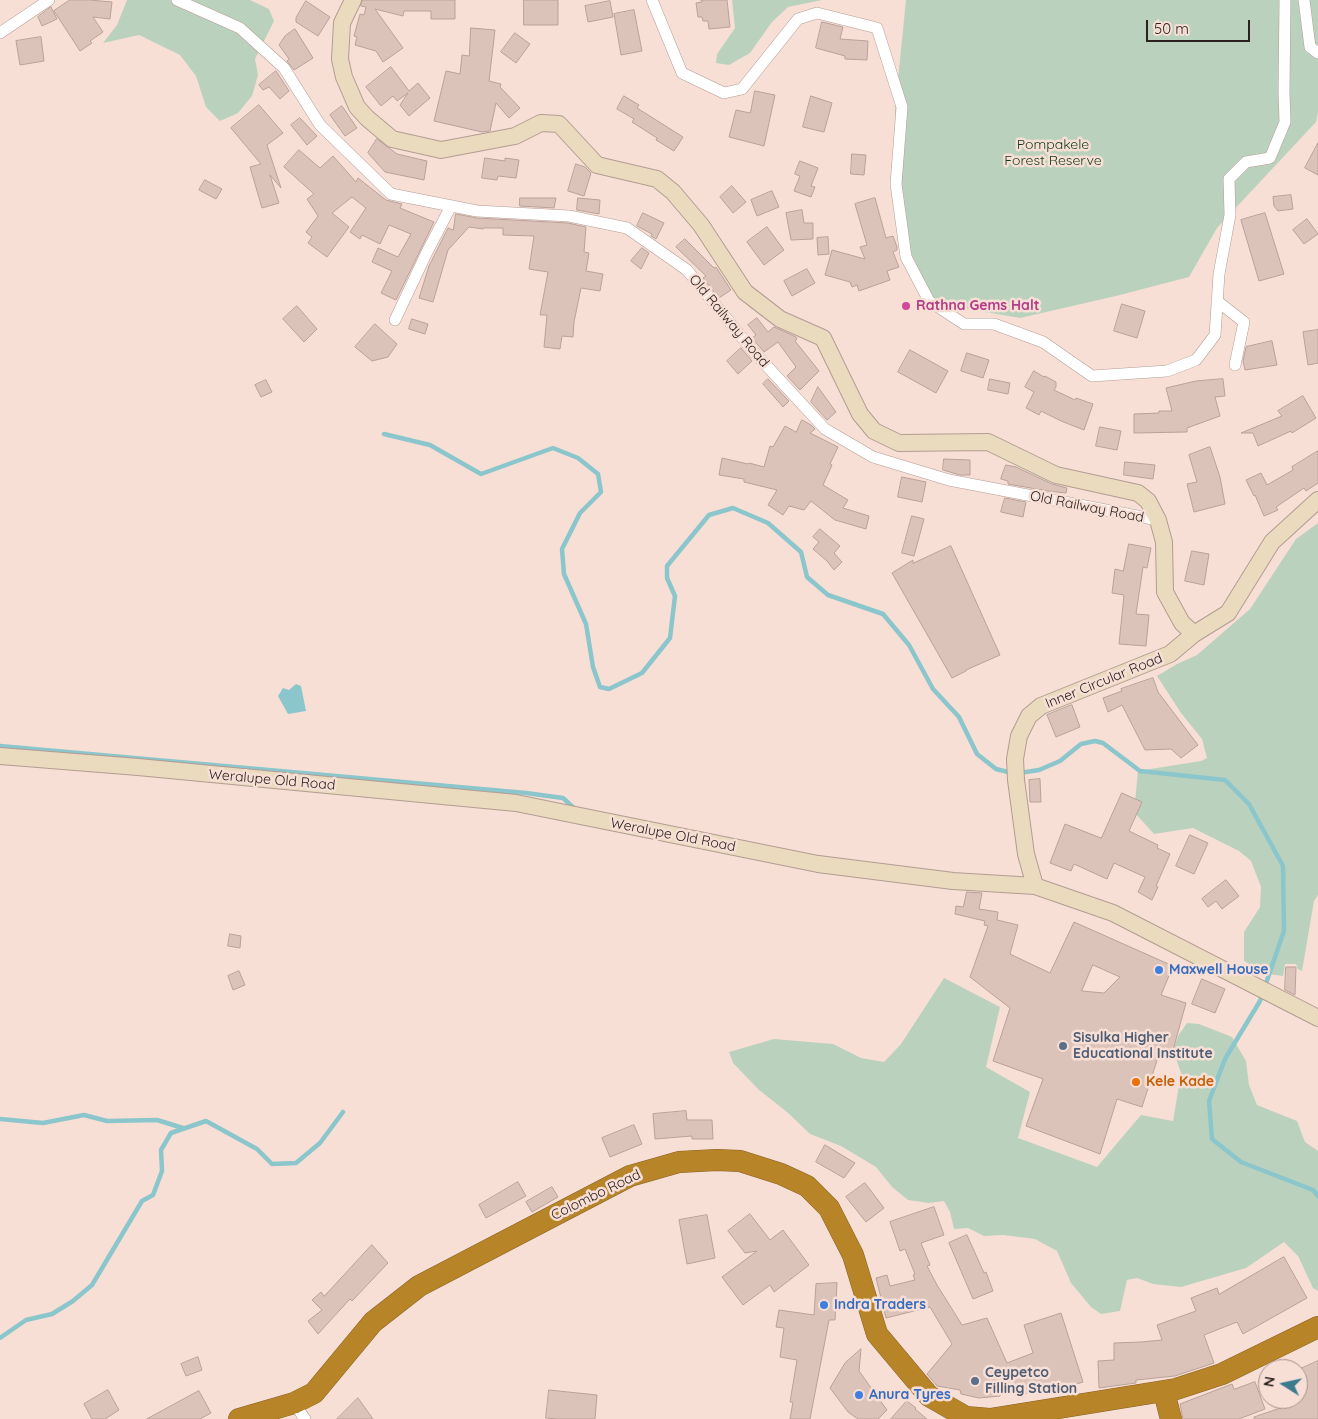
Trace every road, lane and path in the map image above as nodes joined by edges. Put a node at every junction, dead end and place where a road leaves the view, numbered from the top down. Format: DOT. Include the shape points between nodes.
graph roads {
  1 [pos="49,0"];
  2 [pos="177,0"];
  3 [pos="353,0"];
  4 [pos="652,0"];
  5 [pos="1285,0"];
  6 [pos="1304,0"];
  7 [pos="0,33"];
  8 [pos="1318,53"];
  9 [pos="452,206"];
  10 [pos="1218,301"];
  11 [pos="395,320"];
  12 [pos="1235,365"];
  13 [pos="1318,500"];
  14 [pos="1158,520"];
  15 [pos="1194,634"];
  16 [pos="0,756"];
  17 [pos="1035,886"];
  18 [pos="1318,1018"];
  19 [pos="1318,1327"];
  20 [pos="1164,1392"];
  21 [pos="299,1411"];
  22 [pos="961,1418"];
  23 [pos="239,1419"];
  24 [pos="1171,1419"];
  1 -- 7 [label="street"];
  2 -- 9 [label="street, Old Railway Road" via="240,28 284,68 320,125 391,194"];
  3 -- 14 [label="street" via="342,23 340,59 344,77 356,108 392,138 441,150 515,136 541,123 559,124 597,165 657,180 673,192 702,225 745,292 780,320 823,338 860,414 874,431 899,443 988,442 1056,475 1138,492 1148,501"];
  4 -- 10 [label="street" via="682,73 724,93 742,90 798,19 817,13 877,28 902,107 896,184 906,257 929,301 964,324 994,324 1043,342 1092,376 1167,371 1196,360 1215,335"];
  5 -- 10 [label="street" via="1285,122 1270,158 1246,162 1229,179 1230,215 1219,274"];
  6 -- 8 [label="street" via="1310,48"];
  9 -- 11 [label="street"];
  9 -- 14 [label="street, Old Railway Road" via="477,212 569,216 628,228 687,270 753,351 825,428 873,457 949,480"];
  10 -- 12 [label="street" via="1244,322"];
  13 -- 15 [label="street, Inner Circular Road" via="1272,542 1228,613"];
  14 -- 15 [label="street" via="1164,542 1165,592 1182,623"];
  15 -- 17 [label="street, Inner Circular Road" via="1170,654 1041,706 1029,716 1019,736 1015,759 1026,854"];
  16 -- 17 [label="street, Weralupe Old Road" via="516,803 818,864 953,881"];
  17 -- 18 [label="street, Weralupe Old Road" via="1113,913"];
  19 -- 20 [label="highway, Colombo Road" via="1222,1374"];
  20 -- 22 [label="highway, Colombo Road" via="990,1419"];
  20 -- 24 [label="highway"];
  21 -- 22 [label="highway, Colombo Road" via="373,1322 419,1286 630,1176 679,1162 717,1160 740,1161 781,1174 806,1186 829,1208 853,1255 877,1334 929,1396"];
  21 -- 23 [label="highway, Colombo Road"];
}
